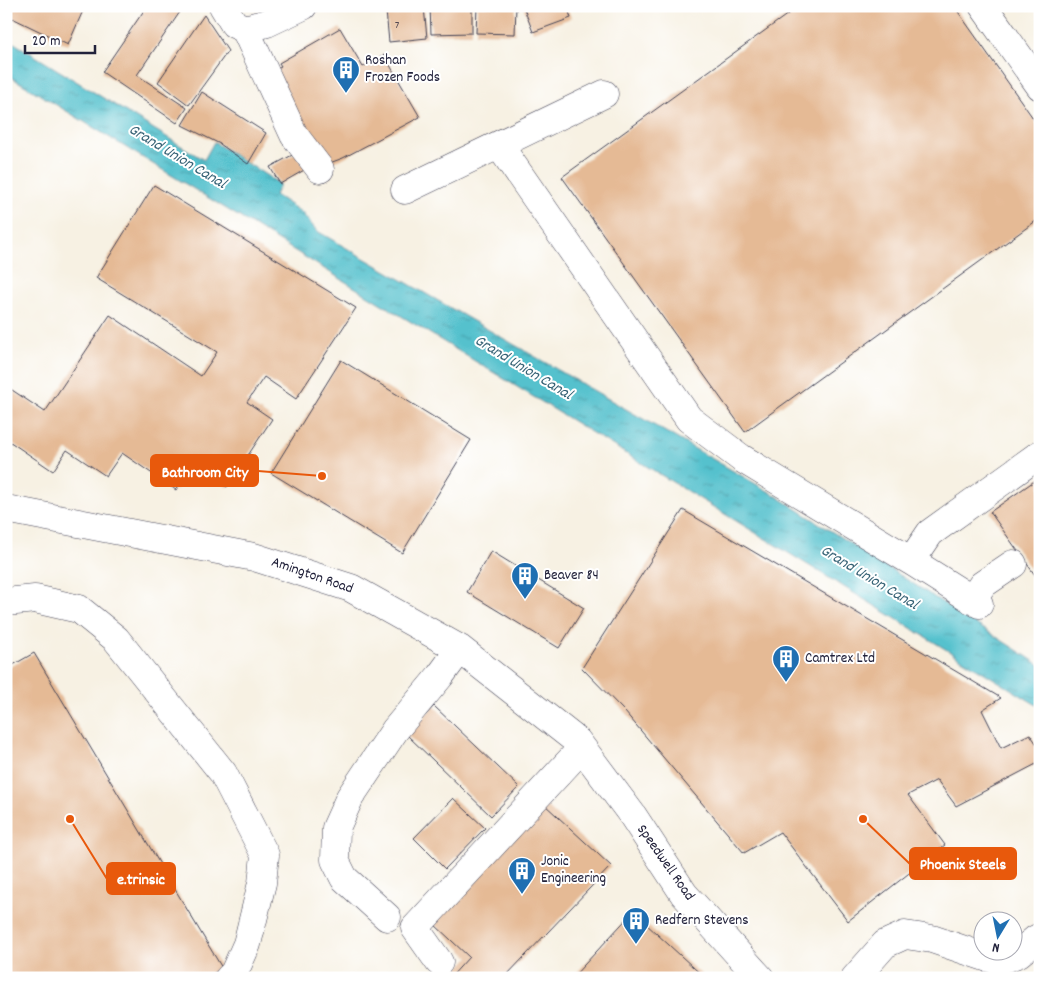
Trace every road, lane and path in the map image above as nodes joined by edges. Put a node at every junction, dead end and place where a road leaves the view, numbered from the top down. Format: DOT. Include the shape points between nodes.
graph roads {
  1 [pos="303,6"];
  2 [pos="983,6"];
  3 [pos="234,20"];
  4 [pos="1040,86"];
  5 [pos="604,94"];
  6 [pos="499,145"];
  7 [pos="320,169"];
  8 [pos="405,190"];
  9 [pos="1040,454"];
  10 [pos="6,509"];
  11 [pos="911,561"];
  12 [pos="1013,564"];
  13 [pos="6,602"];
  14 [pos="460,650"];
  15 [pos="579,744"];
  16 [pos="387,917"];
  17 [pos="1040,937"];
  18 [pos="439,962"];
  19 [pos="230,978"];
  20 [pos="760,978"];
  21 [pos="855,978"];
  1 -- 3 [label="street" via="267,23"];
  2 -- 4 [label="street"];
  3 -- 7 [label="street" via="294,135"];
  5 -- 6 [label="street"];
  6 -- 8 [label="street"];
  6 -- 11 [label="street" via="689,419 741,458"];
  9 -- 11 [label="street" via="930,533"];
  10 -- 14 [label="street, Amington Road" via="263,559 351,588"];
  11 -- 12 [label="street" via="975,602 982,585"];
  13 -- 19 [label="street" via="34,599 79,609 116,639 223,773 265,854 262,883 246,944"];
  14 -- 15 [label="street, Amington Road"];
  14 -- 16 [label="street" via="395,730 350,798 336,828 335,860 344,878"];
  15 -- 18 [label="street" via="415,928"];
  15 -- 20 [label="street, Speedwell Road" via="633,816 684,894"];
  17 -- 21 [label="street" via="1019,954 988,958 932,938 904,935 885,944"];
}
